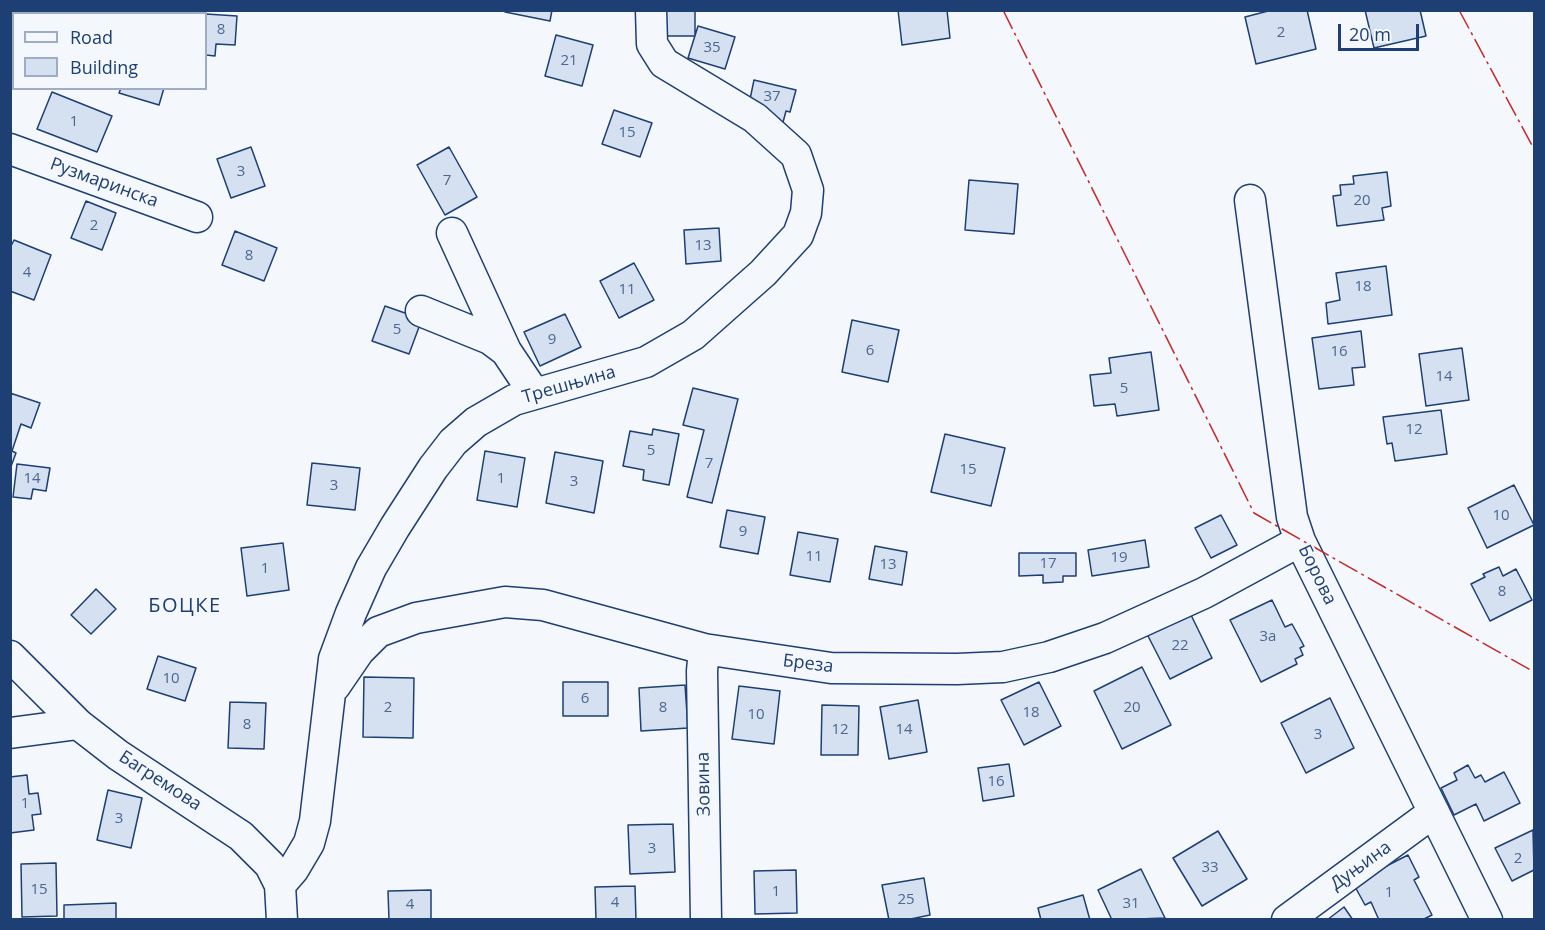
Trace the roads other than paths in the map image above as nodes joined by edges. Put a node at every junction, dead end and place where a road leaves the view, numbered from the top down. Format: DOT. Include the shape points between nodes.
graph roads {
  1 [pos="651,10"];
  2 [pos="10,149"];
  3 [pos="1250,200"];
  4 [pos="197,217"];
  5 [pos="452,233"];
  6 [pos="421,311"];
  7 [pos="506,351"];
  8 [pos="534,393"];
  9 [pos="1300,541"];
  10 [pos="704,648"];
  11 [pos="10,656"];
  12 [pos="330,694"];
  13 [pos="78,724"];
  14 [pos="10,733"];
  15 [pos="1434,812"];
  16 [pos="280,885"];
  17 [pos="282,920"];
  18 [pos="706,920"];
  19 [pos="1287,920"];
  20 [pos="1487,920"];
  1 -- 8 [label="street, Трешњина" via="652,44 664,63 755,118 796,155 808,190 807,213 798,235 763,273 693,335 646,362"];
  2 -- 4 [label="street, Рузмаринска"];
  3 -- 9 [label="street, Борова" via="1292,517"];
  5 -- 7 [label="street"];
  6 -- 7 [label="street" via="490,339"];
  7 -- 8 [label="street"];
  8 -- 12 [label="street, Трешњина" via="476,422 453,442 433,468 367,577 334,659"];
  9 -- 10 [label="street, Бреза" via="1204,593 1105,638 1049,657 1004,666 831,668"];
  9 -- 15 [label="street, Борова"];
  10 -- 12 [label="street, Бреза" via="543,605 505,602 416,618 378,632"];
  10 -- 18 [label="street, Зовина"];
  11 -- 13 [label="street, Багремова"];
  12 -- 16 [label="street, Трешњина" via="315,821 309,843"];
  13 -- 14 [label="street"];
  13 -- 16 [label="street, Багремова" via="118,755 242,836 270,866"];
  15 -- 19 [label="street, Дуњина"];
  15 -- 20 [label="street, Борова"];
  16 -- 17 [label="street, Багремова"];
}
